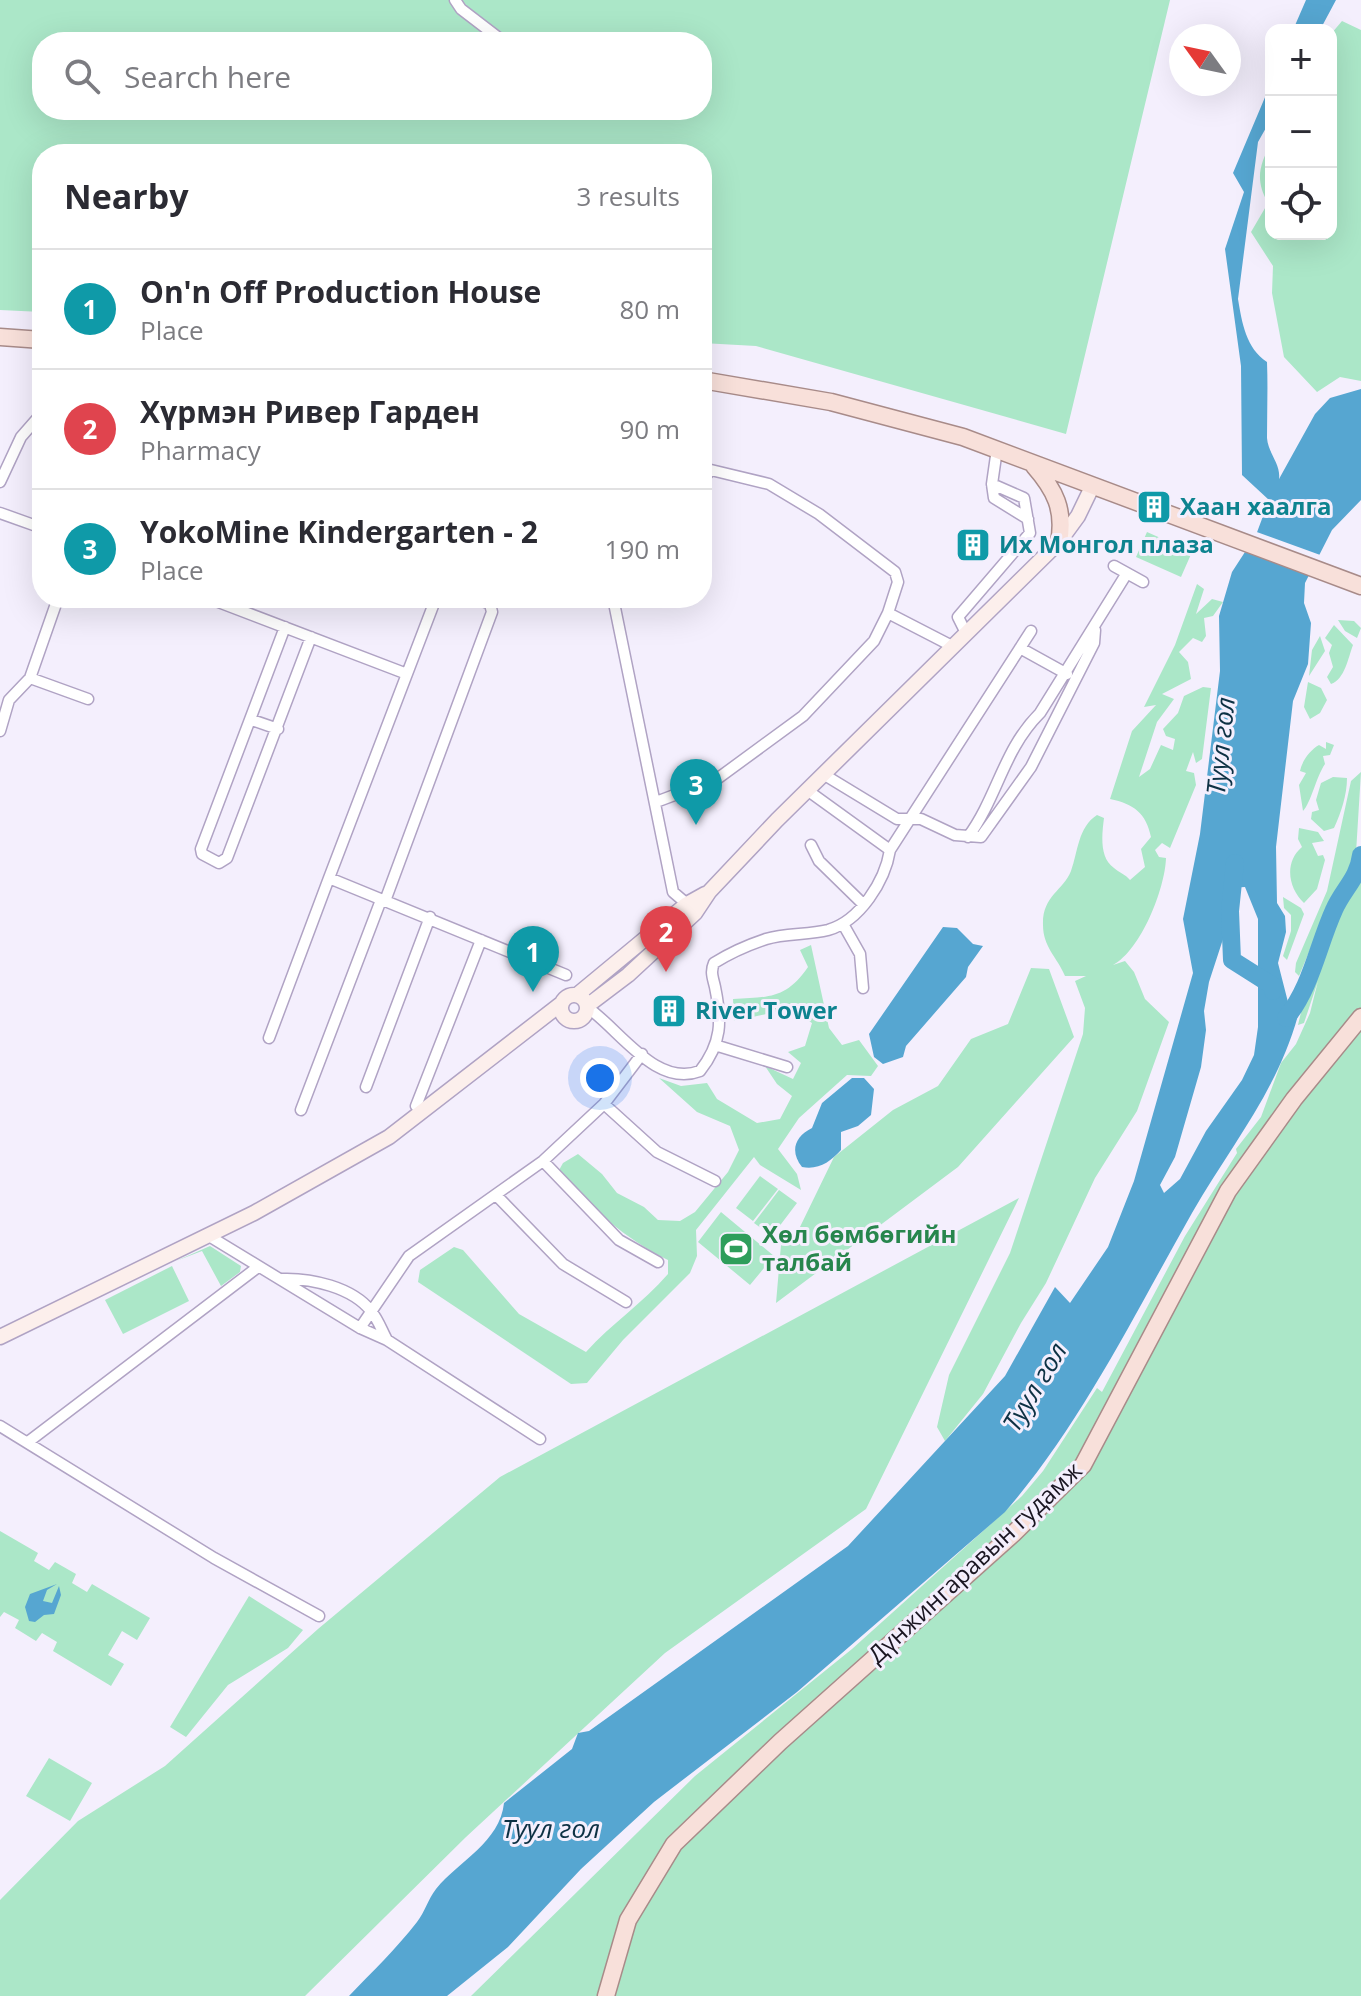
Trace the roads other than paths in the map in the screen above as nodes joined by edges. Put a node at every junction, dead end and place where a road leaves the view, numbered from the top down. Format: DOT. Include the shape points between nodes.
graph roads {
  1 [pos="455,0"];
  2 [pos="491,32"];
  3 [pos="0,337"];
  4 [pos="32,339"];
  5 [pos="712,382"];
  6 [pos="32,424"];
  7 [pos="997,449"];
  8 [pos="1031,462"];
  9 [pos="712,470"];
  10 [pos="0,482"];
  11 [pos="992,484"];
  12 [pos="1092,487"];
  13 [pos="0,513"];
  14 [pos="1028,519"];
  15 [pos="32,524"];
  16 [pos="1059,542"];
  17 [pos="1114,566"];
  18 [pos="1127,573"];
  19 [pos="1143,582"];
  20 [pos="1361,586"];
  21 [pos="54,608"];
  22 [pos="235,608"];
  23 [pos="432,608"];
  24 [pos="490,608"];
  25 [pos="615,608"];
  26 [pos="888,613"];
  27 [pos="285,627"];
  28 [pos="1031,631"];
  29 [pos="966,633"];
  30 [pos="311,637"];
  31 [pos="952,646"];
  32 [pos="1020,648"];
  33 [pos="407,674"];
  34 [pos="1070,676"];
  35 [pos="30,678"];
  36 [pos="88,699"];
  37 [pos="252,720"];
  38 [pos="278,729"];
  39 [pos="0,731"];
  40 [pos="823,774"];
  41 [pos="807,790"];
  42 [pos="656,802"];
  43 [pos="910,819"];
  44 [pos="968,837"];
  45 [pos="811,845"];
  46 [pos="890,850"];
  47 [pos="329,878"];
  48 [pos="709,892"];
  49 [pos="383,900"];
  50 [pos="687,904"];
  51 [pos="863,904"];
  52 [pos="430,917"];
  53 [pos="843,924"];
  54 [pos="481,940"];
  55 [pos="566,975"];
  56 [pos="863,988"];
  57 [pos="584,1006"];
  58 [pos="563,1010"];
  59 [pos="1361,1017"];
  60 [pos="269,1038"];
  61 [pos="718,1046"];
  62 [pos="642,1054"];
  63 [pos="787,1067"];
  64 [pos="366,1087"];
  65 [pos="604,1104"];
  66 [pos="416,1106"];
  67 [pos="301,1110"];
  68 [pos="543,1161"];
  69 [pos="715,1181"];
  70 [pos="496,1195"];
  71 [pos="209,1236"];
  72 [pos="658,1262"];
  73 [pos="258,1267"];
  74 [pos="280,1279"];
  75 [pos="626,1302"];
  76 [pos="371,1309"];
  77 [pos="360,1328"];
  78 [pos="0,1337"];
  79 [pos="387,1340"];
  80 [pos="0,1426"];
  81 [pos="540,1439"];
  82 [pos="28,1442"];
  83 [pos="319,1616"];
  84 [pos="606,1996"];
  1 -- 2 [label="street"];
  3 -- 4 [label="main road"];
  5 -- 7 [label="main road" via="831,402"];
  6 -- 10 [label="street"];
  7 -- 8 [label="main road"];
  7 -- 11 [label="street"];
  8 -- 12 [label="main road"];
  8 -- 16 [label="main road" via="1058,502"];
  9 -- 26 [label="street" via="769,484 819,514 895,572 898,582"];
  11 -- 14 [label="street" via="994,498"];
  11 -- 14 [label="street" via="1023,496"];
  12 -- 16 [label="street"];
  12 -- 20 [label="main road"];
  13 -- 15 [label="street"];
  14 -- 29 [label="street" via="1028,537 958,617"];
  16 -- 29 [label="street"];
  17 -- 18 [label="street"];
  18 -- 19 [label="street"];
  18 -- 34 [label="street" via="1095,630 1094,643"];
  21 -- 35 [label="street"];
  22 -- 27 [label="street"];
  23 -- 33 [label="street"];
  24 -- 49 [label="street"];
  25 -- 42 [label="street"];
  26 -- 31 [label="street"];
  26 -- 42 [label="street" via="874,641 803,716 717,779"];
  27 -- 30 [label="street"];
  27 -- 37 [label="street"];
  28 -- 32 [label="street"];
  29 -- 31 [label="street"];
  30 -- 33 [label="street"];
  30 -- 38 [label="street"];
  31 -- 40 [label="street"];
  32 -- 34 [label="street"];
  32 -- 43 [label="street"];
  33 -- 47 [label="street"];
  34 -- 44 [label="street" via="1021,732"];
  34 -- 44 [label="street" via="1031,767 984,835"];
  35 -- 36 [label="street"];
  35 -- 39 [label="street" via="9,700"];
  37 -- 38 [label="street"];
  37 -- 38 [label="street" via="201,849 219,863 227,858"];
  40 -- 41 [label="street"];
  40 -- 43 [label="street" via="897,819"];
  41 -- 46 [label="street"];
  41 -- 48 [label="street"];
  42 -- 50 [label="street" via="673,892"];
  43 -- 44 [label="street"];
  43 -- 46 [label="street"];
  45 -- 51 [label="street" via="828,872"];
  46 -- 51 [label="street" via="887,867"];
  47 -- 49 [label="street"];
  47 -- 60 [label="street"];
  48 -- 50 [label="street"];
  48 -- 57 [label="street" via="628,975"];
  49 -- 52 [label="street"];
  49 -- 67 [label="street"];
  50 -- 57 [label="street"];
  51 -- 53 [label="street"];
  52 -- 54 [label="street"];
  52 -- 64 [label="street"];
  53 -- 56 [label="street" via="860,954"];
  53 -- 61 [label="street" via="768,939 714,963 721,1014"];
  54 -- 55 [label="street"];
  54 -- 66 [label="street"];
  57 -- 58 [label="street" via="573,1021"];
  57 -- 58 [label="street" via="568,996"];
  57 -- 62 [label="street"];
  58 -- 71 [label="street" via="535,1022 389,1137"];
  59 -- 84 [label="main road, Дүнжингаравын гудамж" via="1228,1191 1083,1465 674,1844 628,1920"];
  61 -- 62 [label="street" via="700,1071 683,1075 666,1072"];
  61 -- 63 [label="street"];
  62 -- 65 [label="street"];
  65 -- 68 [label="street"];
  65 -- 69 [label="street" via="657,1152"];
  68 -- 70 [label="street"];
  68 -- 72 [label="street" via="619,1240"];
  70 -- 75 [label="street" via="563,1264"];
  70 -- 76 [label="street" via="409,1256"];
  71 -- 73 [label="street"];
  71 -- 78 [label="street"];
  73 -- 74 [label="street"];
  73 -- 82 [label="street"];
  74 -- 76 [label="street" via="308,1279 333,1287"];
  74 -- 77 [label="street"];
  76 -- 77 [label="street"];
  76 -- 79 [label="street"];
  77 -- 79 [label="street"];
  79 -- 81 [label="street"];
  80 -- 82 [label="street"];
  82 -- 83 [label="street" via="214,1558"];
}
